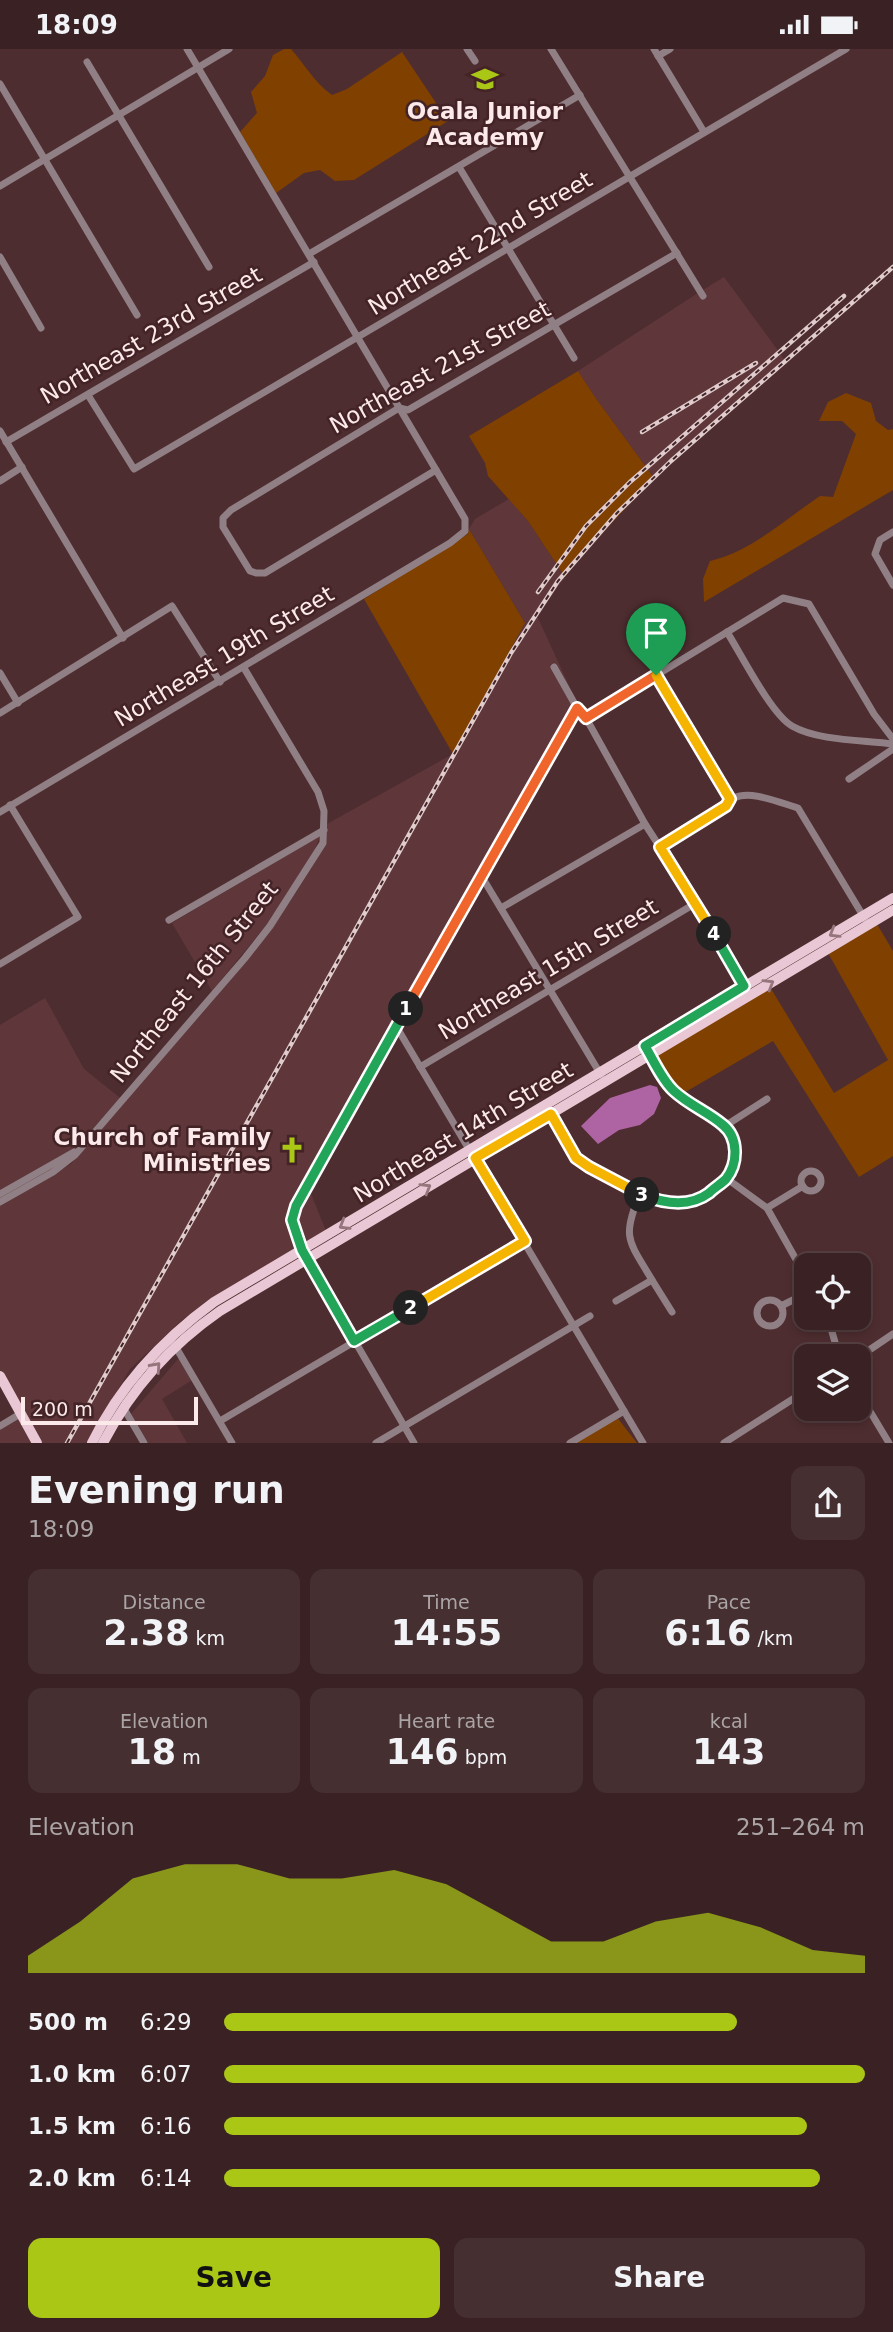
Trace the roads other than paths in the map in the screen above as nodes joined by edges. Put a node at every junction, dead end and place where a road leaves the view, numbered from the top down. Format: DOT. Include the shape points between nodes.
graph roads {
  1 [pos="187,49"];
  2 [pos="229,49"];
  3 [pos="467,49"];
  4 [pos="551,49"];
  5 [pos="670,49"];
  6 [pos="846,49"];
  7 [pos="656,53"];
  8 [pos="475,61"];
  9 [pos="87,62"];
  10 [pos="198,67"];
  11 [pos="0,84"];
  12 [pos="580,95"];
  13 [pos="118,115"];
  14 [pos="704,131"];
  15 [pos="46,160"];
  16 [pos="459,167"];
  17 [pos="630,176"];
  18 [pos="0,186"];
  19 [pos="507,249"];
  20 [pos="677,253"];
  21 [pos="309,254"];
  22 [pos="0,257"];
  23 [pos="314,262"];
  24 [pos="209,267"];
  25 [pos="703,296"];
  26 [pos="137,315"];
  27 [pos="555,325"];
  28 [pos="41,328"];
  29 [pos="358,338"];
  30 [pos="574,358"];
  31 [pos="88,395"];
  32 [pos="399,408"];
  33 [pos="0,431"];
  34 [pos="6,442"];
  35 [pos="22,467"];
  36 [pos="436,470"];
  37 [pos="0,481"];
  38 [pos="893,532"];
  39 [pos="893,585"];
  40 [pos="727,632"];
  41 [pos="123,638"];
  42 [pos="554,667"];
  43 [pos="244,668"];
  44 [pos="0,673"];
  45 [pos="656,675"];
  46 [pos="220,682"];
  47 [pos="18,703"];
  48 [pos="577,708"];
  49 [pos="0,713"];
  50 [pos="586,718"];
  51 [pos="893,744"];
  52 [pos="849,779"];
  53 [pos="730,799"];
  54 [pos="10,805"];
  55 [pos="0,812"];
  56 [pos="645,824"];
  57 [pos="324,830"];
  58 [pos="660,847"];
  59 [pos="482,877"];
  60 [pos="893,898"];
  61 [pos="696,903"];
  62 [pos="501,908"];
  63 [pos="893,910"];
  64 [pos="866,920"];
  65 [pos="169,921"];
  66 [pos="0,964"];
  67 [pos="549,990"];
  68 [pos="747,991"];
  69 [pos="396,1026"];
  70 [pos="647,1050"];
  71 [pos="420,1067"];
  72 [pos="603,1077"];
  73 [pos="767,1099"];
  74 [pos="548,1109"];
  75 [pos="725,1126"];
  76 [pos="473,1154"];
  77 [pos="726,1178"];
  78 [pos="24,1185"];
  79 [pos="803,1186"];
  80 [pos="0,1194"];
  81 [pos="640,1194"];
  82 [pos="0,1202"];
  83 [pos="767,1208"];
  84 [pos="525,1241"];
  85 [pos="304,1254"];
  86 [pos="794,1256"];
  87 [pos="652,1280"];
  88 [pos="794,1300"];
  89 [pos="617,1301"];
  90 [pos="781,1307"];
  91 [pos="671,1313"];
  92 [pos="590,1316"];
  93 [pos="574,1325"];
  94 [pos="893,1333"];
  95 [pos="354,1341"];
  96 [pos="173,1342"];
  97 [pos="871,1349"];
  98 [pos="0,1376"];
  99 [pos="118,1398"];
  100 [pos="794,1399"];
  101 [pos="124,1408"];
  102 [pos="624,1411"];
  103 [pos="871,1413"];
  104 [pos="20,1414"];
  105 [pos="220,1421"];
  106 [pos="0,1426"];
  107 [pos="404,1426"];
  108 [pos="728,1442"];
  109 [pos="37,1443"];
  110 [pos="92,1443"];
  111 [pos="103,1443"];
  112 [pos="144,1443"];
  113 [pos="232,1443"];
  114 [pos="376,1443"];
  115 [pos="414,1443"];
  116 [pos="570,1443"];
  117 [pos="643,1443"];
  118 [pos="889,1443"];
  1 -- 10 [label="street"];
  2 -- 10 [label="street"];
  3 -- 8 [label="street"];
  4 -- 12 [label="street"];
  5 -- 7 [label="street"];
  6 -- 14 [label="street, Northeast 22nd Street"];
  7 -- 14 [label="street"];
  9 -- 13 [label="street"];
  10 -- 13 [label="street"];
  10 -- 21 [label="street"];
  11 -- 15 [label="street"];
  12 -- 16 [label="street"];
  12 -- 17 [label="street"];
  13 -- 15 [label="street"];
  13 -- 24 [label="street"];
  14 -- 17 [label="street, Northeast 22nd Street"];
  15 -- 18 [label="street"];
  15 -- 26 [label="street"];
  16 -- 19 [label="street"];
  16 -- 21 [label="street"];
  17 -- 19 [label="street, Northeast 22nd Street"];
  17 -- 20 [label="street"];
  19 -- 27 [label="street"];
  19 -- 29 [label="street, Northeast 22nd Street"];
  20 -- 25 [label="street"];
  20 -- 27 [label="street, Northeast 21st Street"];
  21 -- 23 [label="street"];
  22 -- 28 [label="street"];
  23 -- 29 [label="street"];
  23 -- 31 [label="street, Northeast 23rd Street"];
  27 -- 30 [label="street"];
  27 -- 32 [label="street, Northeast 21st Street" via="408,410"];
  29 -- 31 [label="street, Northeast 22nd Street" via="134,469"];
  29 -- 32 [label="street"];
  31 -- 34 [label="street, Northeast 23rd Street"];
  32 -- 36 [label="street"];
  32 -- 36 [label="street, Northeast 21st Street" via="231,510 223,518 223,527 250,571 265,573"];
  33 -- 34 [label="street"];
  34 -- 35 [label="street"];
  35 -- 37 [label="street"];
  35 -- 41 [label="street"];
  36 -- 43 [label="street, Northeast 19th Street" via="464,519 465,531"];
  38 -- 39 [label="street" via="880,540 875,554"];
  40 -- 45 [label="street"];
  40 -- 51 [label="street" via="789,725 810,734"];
  40 -- 51 [label="street" via="783,599 808,604"];
  41 -- 46 [label="street" via="172,606"];
  41 -- 47 [label="street"];
  42 -- 48 [label="street"];
  43 -- 46 [label="street, Northeast 19th Street"];
  43 -- 57 [label="street" via="318,792"];
  44 -- 47 [label="street"];
  45 -- 50 [label="street"];
  45 -- 53 [label="street"];
  46 -- 54 [label="street, Northeast 19th Street"];
  47 -- 49 [label="street"];
  48 -- 50 [label="street"];
  48 -- 59 [label="street"];
  50 -- 56 [label="street"];
  51 -- 52 [label="street"];
  53 -- 58 [label="street" via="726,806"];
  53 -- 64 [label="street" via="740,795 797,808"];
  54 -- 55 [label="street, Northeast 19th Street"];
  54 -- 66 [label="street" via="78,917"];
  56 -- 58 [label="street"];
  56 -- 62 [label="street"];
  57 -- 65 [label="street"];
  57 -- 78 [label="street, Northeast 16th Street" via="316,856 270,926 209,1000 78,1150"];
  58 -- 61 [label="street"];
  59 -- 62 [label="street"];
  59 -- 69 [label="street"];
  60 -- 64 [label="main road, Northeast 14th Street"];
  61 -- 67 [label="street, Northeast 15th Street"];
  61 -- 68 [label="street"];
  62 -- 67 [label="street"];
  63 -- 64 [label="main road, Northeast 14th Street"];
  64 -- 68 [label="main road, Northeast 14th Street"];
  67 -- 71 [label="street, Northeast 15th Street"];
  67 -- 72 [label="street"];
  68 -- 70 [label="main road, Northeast 14th Street"];
  69 -- 71 [label="street"];
  69 -- 85 [label="street" via="296,1206 292,1220"];
  70 -- 72 [label="main road, Northeast 14th Street"];
  70 -- 75 [label="street" via="671,1089"];
  71 -- 76 [label="street"];
  72 -- 74 [label="main road, Northeast 14th Street"];
  73 -- 75 [label="street"];
  74 -- 76 [label="main road, Northeast 14th Street"];
  74 -- 81 [label="street" via="576,1158"];
  75 -- 77 [label="street" via="735,1140 735,1156"];
  76 -- 84 [label="street"];
  76 -- 85 [label="main road, Northeast 14th Street"];
  77 -- 81 [label="street" via="705,1195 683,1202 661,1202"];
  77 -- 83 [label="street"];
  78 -- 80 [label="street, Northeast 16th Street"];
  78 -- 82 [label="street, Northeast 16th Street"];
  79 -- 83 [label="street"];
  81 -- 87 [label="street" via="628,1220 628,1235"];
  83 -- 86 [label="street"];
  84 -- 93 [label="street"];
  84 -- 95 [label="street"];
  85 -- 95 [label="street"];
  85 -- 96 [label="main road, Northeast 14th Street" via="214,1302"];
  87 -- 89 [label="street"];
  87 -- 91 [label="street"];
  88 -- 90 [label="street"];
  92 -- 93 [label="street"];
  93 -- 102 [label="street"];
  93 -- 107 [label="street"];
  94 -- 97 [label="street"];
  95 -- 105 [label="street"];
  95 -- 107 [label="street"];
  96 -- 99 [label="main road, Northeast 14th Street" via="142,1367"];
  101 -- 96 [label="main road, Northeast 14th Street, one-way"];
  96 -- 105 [label="street"];
  98 -- 104 [label="main road"];
  99 -- 101 [label="street"];
  99 -- 110 [label="main road, Northeast 14th Street"];
  100 -- 108 [label="street"];
  101 -- 111 [label="main road, Northeast 14th Street"];
  101 -- 112 [label="street"];
  102 -- 116 [label="street"];
  102 -- 117 [label="street"];
  103 -- 118 [label="street"];
  104 -- 106 [label="street"];
  104 -- 109 [label="main road"];
  105 -- 113 [label="street"];
  107 -- 114 [label="street"];
  107 -- 115 [label="street"];
}
